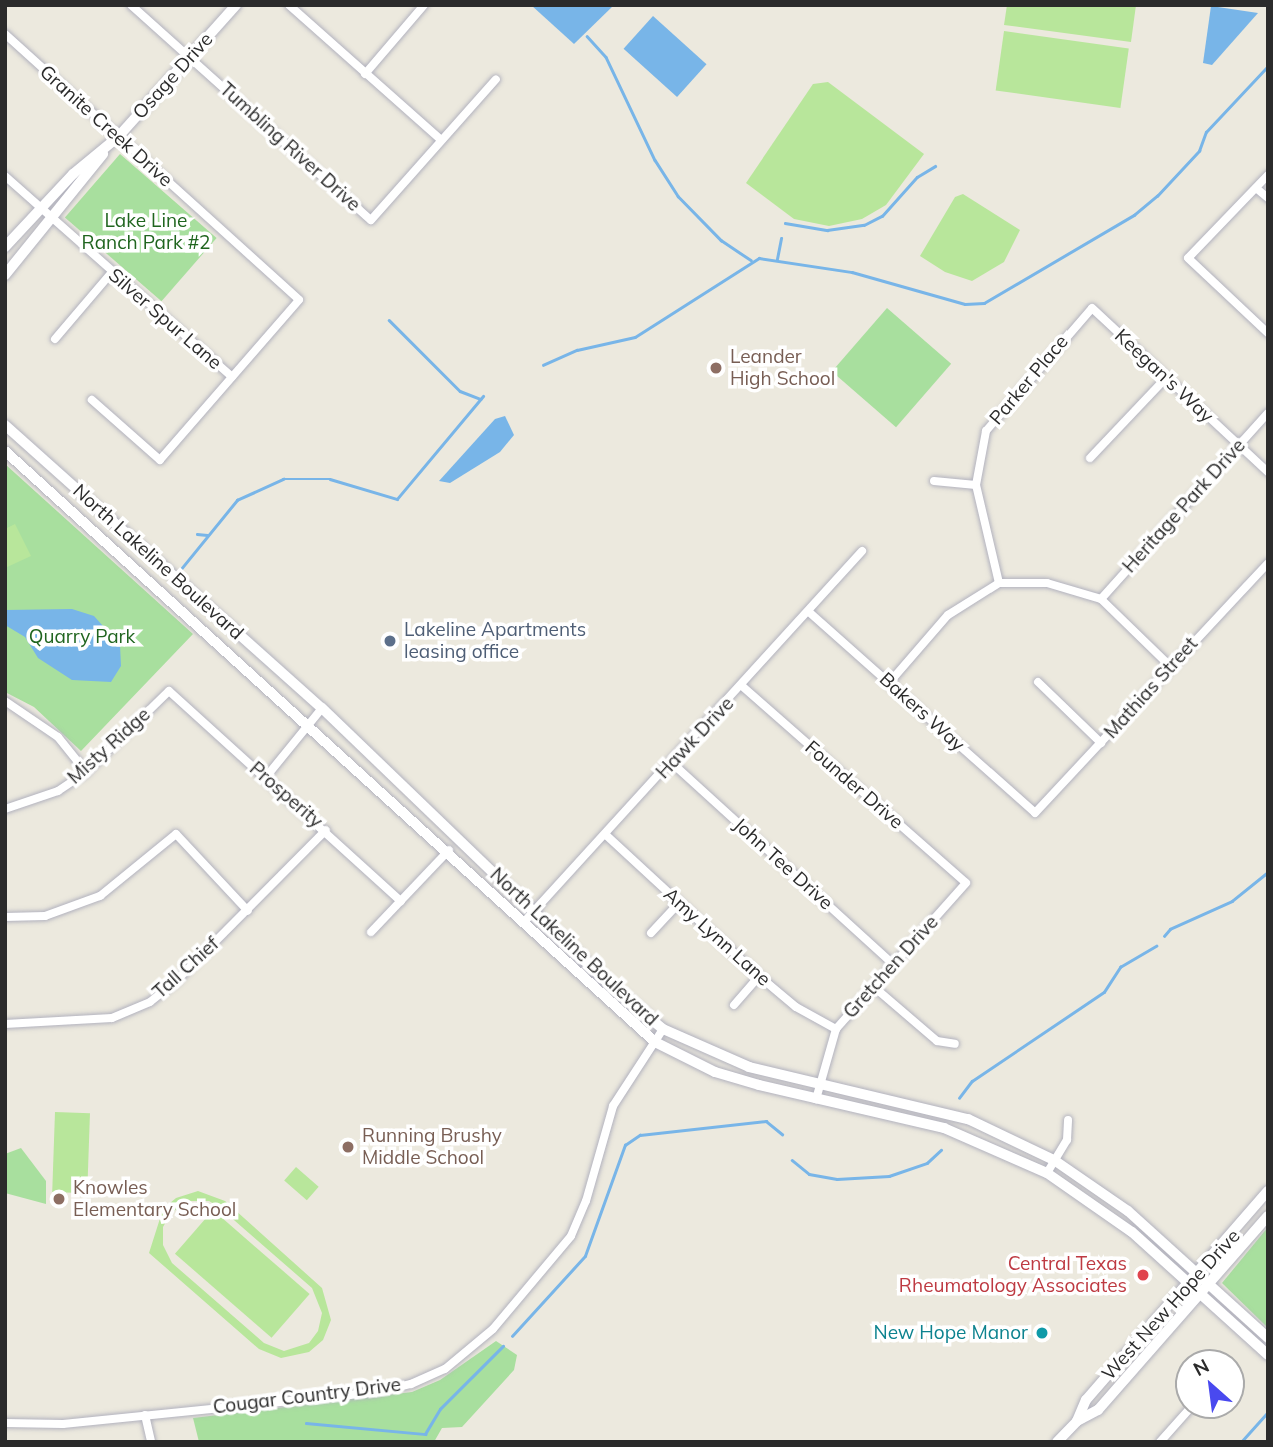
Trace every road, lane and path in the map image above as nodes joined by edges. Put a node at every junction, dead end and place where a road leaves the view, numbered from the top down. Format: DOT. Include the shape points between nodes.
graph roads {
  1 [pos="131,5"];
  2 [pos="236,5"];
  3 [pos="289,5"];
  4 [pos="424,5"];
  5 [pos="5,34"];
  6 [pos="190,57"];
  7 [pos="365,74"];
  8 [pos="496,79"];
  9 [pos="118,137"];
  10 [pos="440,139"];
  11 [pos="109,145"];
  12 [pos="1268,175"];
  13 [pos="5,176"];
  14 [pos="1256,188"];
  15 [pos="1268,198"];
  16 [pos="41,206"];
  17 [pos="55,218"];
  18 [pos="5,247"];
  19 [pos="112,272"];
  20 [pos="5,275"];
  21 [pos="1092,307"];
  22 [pos="1268,333"];
  23 [pos="55,339"];
  24 [pos="232,377"];
  25 [pos="1165,379"];
  26 [pos="92,400"];
  27 [pos="1268,413"];
  28 [pos="5,425"];
  29 [pos="1238,445"];
  30 [pos="5,451"];
  31 [pos="1090,458"];
  32 [pos="1268,472"];
  33 [pos="934,481"];
  34 [pos="976,485"];
  35 [pos="862,551"];
  36 [pos="1268,563"];
  37 [pos="999,583"];
  38 [pos="1101,599"];
  39 [pos="809,612"];
  40 [pos="1170,666"];
  41 [pos="1038,682"];
  42 [pos="889,683"];
  43 [pos="742,686"];
  44 [pos="169,691"];
  45 [pos="5,701"];
  46 [pos="323,708"];
  47 [pos="309,727"];
  48 [pos="1101,743"];
  49 [pos="672,763"];
  50 [pos="86,772"];
  51 [pos="266,777"];
  52 [pos="5,809"];
  53 [pos="1035,813"];
  54 [pos="327,830"];
  55 [pos="606,835"];
  56 [pos="449,850"];
  57 [pos="965,883"];
  58 [pos="401,901"];
  59 [pos="679,903"];
  60 [pos="248,911"];
  61 [pos="534,913"];
  62 [pos="5,917"];
  63 [pos="524,922"];
  64 [pos="371,932"];
  65 [pos="651,933"];
  66 [pos="894,965"];
  67 [pos="759,976"];
  68 [pos="873,987"];
  69 [pos="734,1005"];
  70 [pos="5,1024"];
  71 [pos="663,1029"];
  72 [pos="836,1029"];
  73 [pos="655,1042"];
  74 [pos="955,1044"];
  75 [pos="821,1084"];
  76 [pos="817,1099"];
  77 [pos="1068,1120"];
  78 [pos="1054,1160"];
  79 [pos="1047,1173"];
  80 [pos="1268,1191"];
  81 [pos="1268,1216"];
  82 [pos="1198,1274"];
  83 [pos="1189,1284"];
  84 [pos="1210,1284"];
  85 [pos="1200,1294"];
  86 [pos="1268,1338"];
  87 [pos="1268,1355"];
  88 [pos="145,1415"];
  89 [pos="1181,1419"];
  90 [pos="1077,1421"];
  91 [pos="5,1423"];
  92 [pos="151,1442"];
  93 [pos="1057,1442"];
  94 [pos="1160,1442"];
  1 -- 6 [label="street, Tumbling River Drive"];
  2 -- 6 [label="street, Osage Drive"];
  3 -- 7 [label="street"];
  4 -- 7 [label="street"];
  5 -- 9 [label="street, Granite Creek Drive"];
  6 -- 9 [label="street, Osage Drive"];
  6 -- 10 [label="street, Tumbling River Drive" via="371,220"];
  7 -- 10 [label="street"];
  8 -- 10 [label="street, Tumbling River Drive"];
  9 -- 11 [label="street, Osage Drive"];
  9 -- 24 [label="street, Granite Creek Drive" via="299,300"];
  11 -- 16 [label="street, Osage Drive"];
  11 -- 17 [label="street, Osage Drive"];
  12 -- 14 [label="street"];
  13 -- 16 [label="street, Silver Spur Lane"];
  14 -- 15 [label="street"];
  14 -- 22 [label="street" via="1188,258"];
  16 -- 17 [label="street, Silver Spur Lane"];
  16 -- 18 [label="street, Osage Drive"];
  17 -- 19 [label="street, Silver Spur Lane"];
  17 -- 20 [label="street, Osage Drive"];
  19 -- 23 [label="street"];
  19 -- 24 [label="street, Silver Spur Lane"];
  21 -- 25 [label="street, Keegan's Way"];
  21 -- 34 [label="street, Parker Place" via="986,431"];
  24 -- 26 [label="street, Granite Creek Drive" via="159,460"];
  25 -- 29 [label="street, Keegan's Way"];
  25 -- 31 [label="street"];
  27 -- 29 [label="street, Heritage Park Drive"];
  28 -- 46 [label="main road, North Lakeline Boulevard"];
  29 -- 32 [label="street, Keegan's Way"];
  29 -- 38 [label="street, Heritage Park Drive"];
  30 -- 47 [label="main road, North Lakeline Boulevard"];
  33 -- 34 [label="street"];
  34 -- 37 [label="street, Parker Place"];
  35 -- 39 [label="street, Hawk Drive"];
  36 -- 40 [label="street, Mathias Street"];
  37 -- 38 [label="street" via="1047,583"];
  37 -- 42 [label="street" via="948,615"];
  38 -- 40 [label="street"];
  39 -- 42 [label="street, Bakers Way"];
  39 -- 43 [label="street, Hawk Drive"];
  40 -- 48 [label="street, Mathias Street"];
  41 -- 48 [label="street"];
  42 -- 53 [label="street, Bakers Way"];
  43 -- 49 [label="street, Hawk Drive"];
  43 -- 57 [label="street, Founder Drive"];
  44 -- 50 [label="street, Misty Ridge"];
  44 -- 51 [label="street, Prosperity"];
  45 -- 50 [label="street" via="58,737"];
  46 -- 47 [label="street"];
  46 -- 61 [label="main road, North Lakeline Boulevard"];
  47 -- 51 [label="street"];
  47 -- 56 [label="main road, North Lakeline Boulevard"];
  48 -- 53 [label="street, Mathias Street"];
  49 -- 55 [label="street, Hawk Drive"];
  49 -- 66 [label="street, John Tee Drive"];
  50 -- 52 [label="street, Misty Ridge" via="58,791"];
  51 -- 54 [label="street, Prosperity"];
  54 -- 58 [label="street, Prosperity"];
  54 -- 60 [label="street, Tall Chief"];
  55 -- 59 [label="street, Amy Lynn Lane"];
  55 -- 61 [label="street, Hawk Drive"];
  56 -- 58 [label="street"];
  56 -- 63 [label="main road, North Lakeline Boulevard"];
  57 -- 66 [label="street, Gretchen Drive"];
  58 -- 64 [label="street"];
  59 -- 65 [label="street"];
  59 -- 67 [label="street, Amy Lynn Lane"];
  60 -- 62 [label="street" via="176,834 100,896 54,913"];
  60 -- 70 [label="street, Tall Chief" via="175,982 128,1013 63,1023"];
  61 -- 63 [label="street, Hawk Drive"];
  61 -- 71 [label="main road, North Lakeline Boulevard"];
  63 -- 73 [label="main road, North Lakeline Boulevard" via="602,999"];
  66 -- 68 [label="street, Gretchen Drive"];
  67 -- 69 [label="street"];
  67 -- 72 [label="street, Amy Lynn Lane" via="796,1007"];
  68 -- 72 [label="street, Gretchen Drive"];
  68 -- 74 [label="street" via="937,1041"];
  71 -- 73 [label="street, Cougar Country Drive"];
  71 -- 75 [label="main road, North Lakeline Boulevard" via="748,1067"];
  72 -- 75 [label="street, Gretchen Drive"];
  73 -- 76 [label="main road, North Lakeline Boulevard" via="716,1072"];
  73 -- 88 [label="street, Cougar Country Drive" via="607,1118 586,1201 571,1236 493,1329 460,1359 429,1377 392,1389"];
  75 -- 76 [label="street, Gretchen Drive"];
  75 -- 78 [label="main road, North Lakeline Boulevard" via="968,1119"];
  76 -- 79 [label="main road, North Lakeline Boulevard" via="944,1128"];
  77 -- 78 [label="street" via="1067,1140"];
  78 -- 79 [label="street"];
  78 -- 82 [label="main road, North Lakeline Boulevard" via="1128,1211"];
  79 -- 83 [label="main road, North Lakeline Boulevard" via="1132,1232"];
  80 -- 82 [label="main road, West New Hope Drive"];
  81 -- 84 [label="main road, West New Hope Drive"];
  82 -- 83 [label="main road, West New Hope Drive"];
  82 -- 84 [label="main road, North Lakeline Boulevard"];
  83 -- 85 [label="main road, North Lakeline Boulevard"];
  83 -- 90 [label="main road, West New Hope Drive" via="1086,1400"];
  84 -- 85 [label="main road, West New Hope Drive"];
  84 -- 86 [label="main road, North Lakeline Boulevard"];
  85 -- 87 [label="main road, North Lakeline Boulevard"];
  85 -- 90 [label="main road, West New Hope Drive" via="1098,1410"];
  88 -- 91 [label="street, Cougar Country Drive" via="63,1424"];
  88 -- 92 [label="street"];
  89 -- 94 [label="street"];
  90 -- 93 [label="main road, West New Hope Drive"];
}
